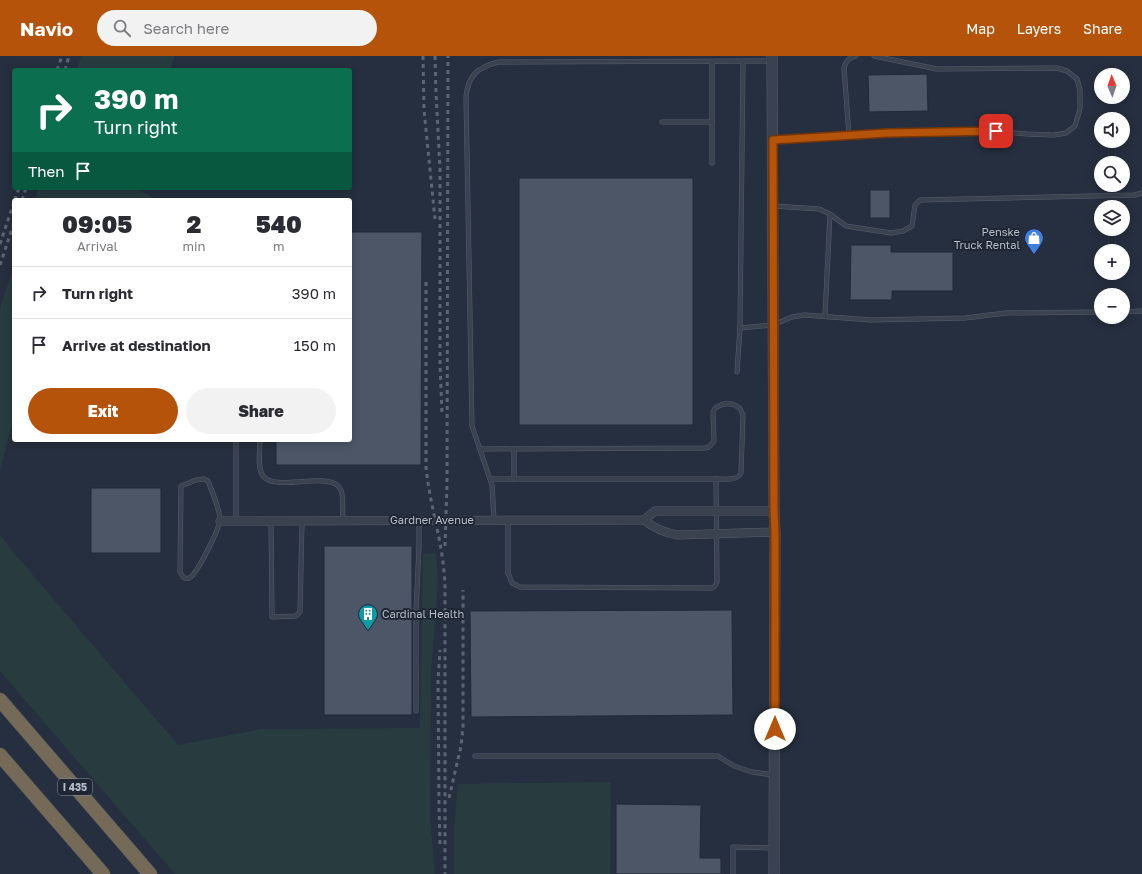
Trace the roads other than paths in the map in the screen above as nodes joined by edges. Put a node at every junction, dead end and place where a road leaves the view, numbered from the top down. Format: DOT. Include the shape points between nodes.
graph roads {
  1 [pos="856,56"];
  2 [pos="874,56"];
  3 [pos="772,58"];
  4 [pos="712,62"];
  5 [pos="743,62"];
  6 [pos="662,122"];
  7 [pos="712,122"];
  8 [pos="849,136"];
  9 [pos="773,140"];
  10 [pos="712,163"];
  11 [pos="1142,194"];
  12 [pos="773,206"];
  13 [pos="830,214"];
  14 [pos="1094,312"];
  15 [pos="1130,312"];
  16 [pos="1142,312"];
  17 [pos="825,316"];
  18 [pos="773,325"];
  19 [pos="740,328"];
  20 [pos="736,372"];
  21 [pos="236,442"];
  22 [pos="260,442"];
  23 [pos="480,449"];
  24 [pos="514,449"];
  25 [pos="490,479"];
  26 [pos="514,479"];
  27 [pos="716,479"];
  28 [pos="717,511"];
  29 [pos="774,511"];
  30 [pos="343,520"];
  31 [pos="419,520"];
  32 [pos="494,520"];
  33 [pos="508,520"];
  34 [pos="644,520"];
  35 [pos="220,521"];
  36 [pos="236,521"];
  37 [pos="271,521"];
  38 [pos="302,521"];
  39 [pos="775,532"];
  40 [pos="717,534"];
  41 [pos="0,700"];
  42 [pos="416,711"];
  43 [pos="0,755"];
  44 [pos="475,756"];
  45 [pos="775,775"];
  46 [pos="774,848"];
  47 [pos="103,874"];
  48 [pos="150,874"];
  49 [pos="733,874"];
  50 [pos="774,874"];
  1 -- 8 [label="lane" via="847,60 844,68"];
  2 -- 8 [label="lane" via="936,70 1045,67 1068,71 1077,79 1080,90 1080,109 1075,126 1066,133 1054,135 996,131"];
  3 -- 5 [label="lane"];
  3 -- 9 [label="street"];
  4 -- 5 [label="lane"];
  4 -- 7 [label="lane"];
  4 -- 23 [label="lane" via="498,62 489,64 474,74 466,96 472,426"];
  5 -- 19 [label="lane"];
  6 -- 7 [label="lane"];
  7 -- 10 [label="lane"];
  8 -- 9 [label="lane"];
  9 -- 12 [label="street"];
  11 -- 13 [label="lane" via="920,200 915,205 912,226 891,233 846,226"];
  12 -- 13 [label="lane" via="819,209"];
  12 -- 18 [label="street"];
  13 -- 17 [label="lane"];
  14 -- 17 [label="lane" via="1006,313 965,318 871,320"];
  15 -- 16 [label="lane"];
  17 -- 18 [label="lane" via="792,317"];
  18 -- 19 [label="lane"];
  18 -- 29 [label="street"];
  19 -- 20 [label="lane"];
  21 -- 36 [label="lane"];
  22 -- 30 [label="lane" via="260,470 263,477 274,482 327,481 336,484 342,491"];
  23 -- 24 [label="lane"];
  23 -- 25 [label="lane"];
  24 -- 26 [label="lane"];
  24 -- 27 [label="lane" via="705,448 714,441 715,408 732,404 738,406 743,415 741,473 736,478"];
  25 -- 26 [label="lane"];
  25 -- 32 [label="lane" via="494,495"];
  26 -- 27 [label="lane"];
  27 -- 28 [label="lane"];
  28 -- 29 [label="street, Gardner Avenue"];
  28 -- 34 [label="street, Gardner Avenue" via="656,511"];
  28 -- 40 [label="lane"];
  29 -- 39 [label="street"];
  30 -- 31 [label="street, Gardner Avenue"];
  30 -- 38 [label="street, Gardner Avenue"];
  31 -- 32 [label="street, Gardner Avenue"];
  31 -- 42 [label="lane"];
  32 -- 33 [label="street, Gardner Avenue"];
  33 -- 34 [label="street, Gardner Avenue"];
  33 -- 40 [label="lane" via="508,573 512,583 526,588 710,588 718,582"];
  34 -- 40 [label="street" via="664,532 678,535"];
  35 -- 35 [label="lane" via="194,574 190,578 182,576 181,486 196,480 208,481"];
  35 -- 36 [label="street, Gardner Avenue"];
  36 -- 37 [label="street, Gardner Avenue"];
  37 -- 38 [label="street, Gardner Avenue"];
  37 -- 38 [label="lane" via="272,617 296,616 300,612"];
  39 -- 40 [label="street"];
  39 -- 45 [label="street"];
  41 -- 48 [label="highway, I 435"];
  43 -- 47 [label="highway"];
  44 -- 45 [label="lane" via="718,756 734,766 752,772"];
  45 -- 46 [label="street"];
  46 -- 49 [label="lane" via="733,847"];
  46 -- 50 [label="street"];
}
